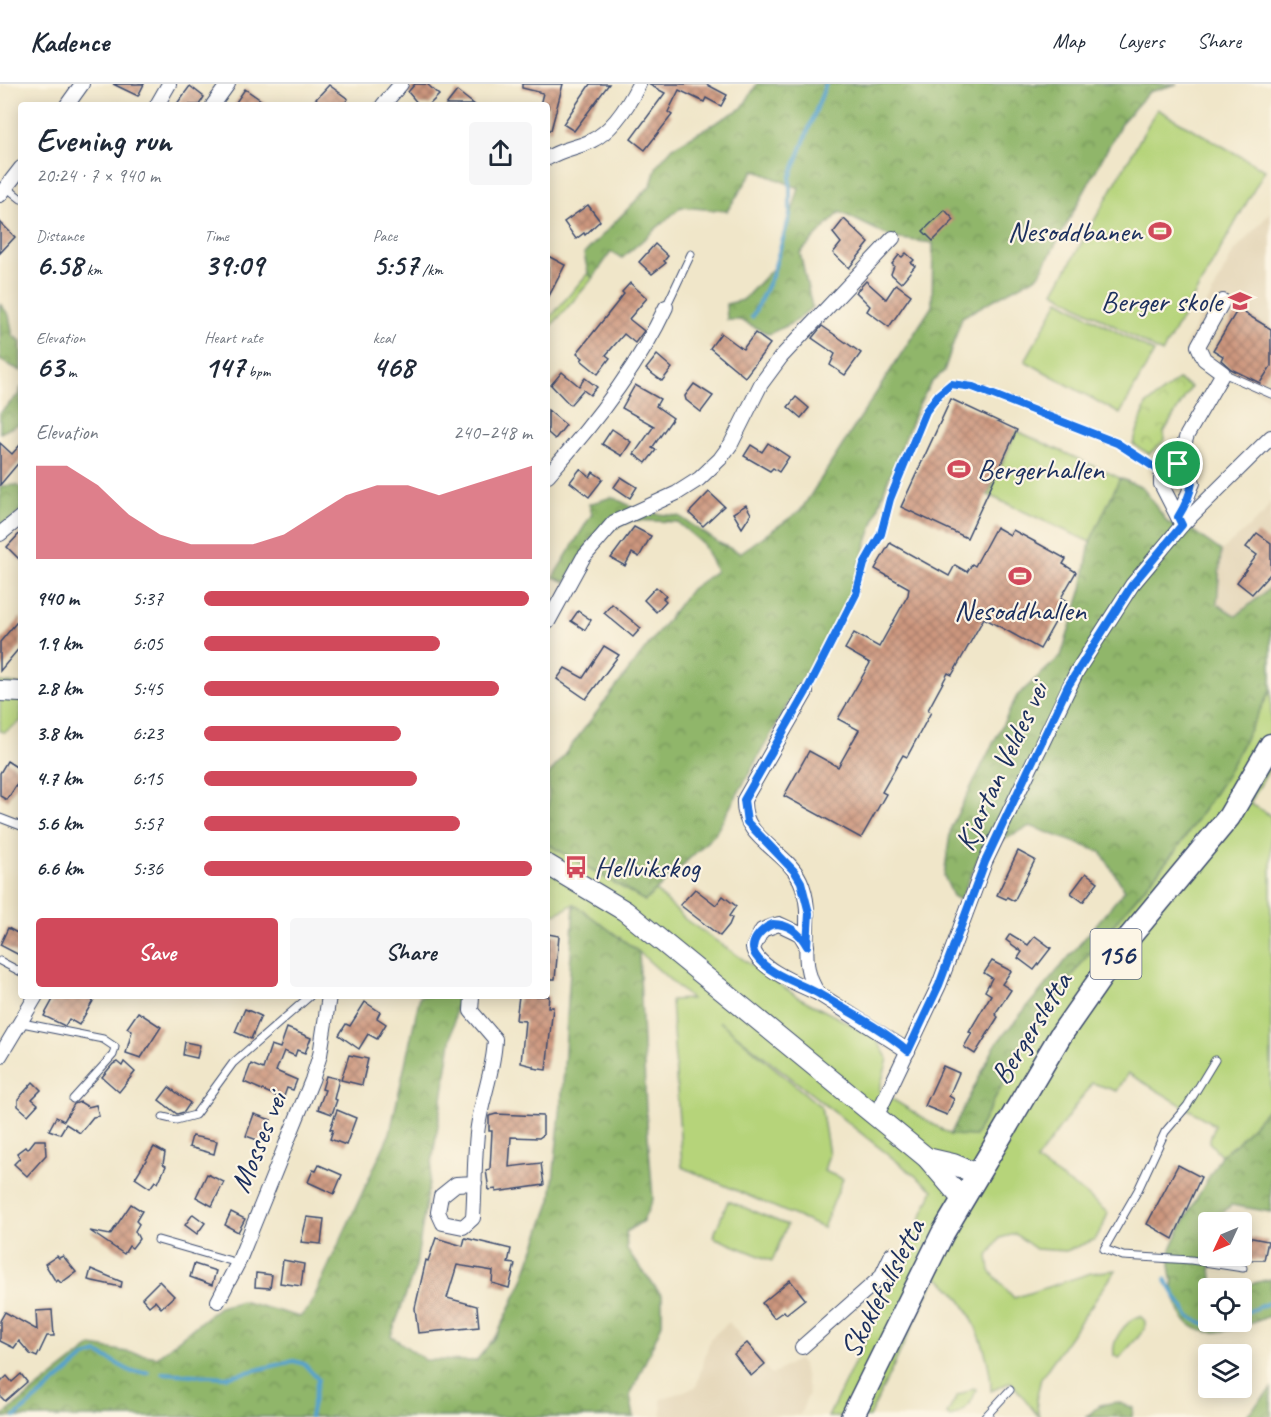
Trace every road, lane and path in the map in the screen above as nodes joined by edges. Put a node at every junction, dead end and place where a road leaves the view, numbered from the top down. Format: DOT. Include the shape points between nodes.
graph roads {
  1 [pos="82,84"];
  2 [pos="169,84"];
  3 [pos="228,84"];
  4 [pos="401,84"];
  5 [pos="639,84"];
  6 [pos="69,102"];
  7 [pos="159,102"];
  8 [pos="215,102"];
  9 [pos="386,102"];
  10 [pos="550,157"];
  11 [pos="18,172"];
  12 [pos="3,191"];
  13 [pos="18,198"];
  14 [pos="893,238"];
  15 [pos="691,254"];
  16 [pos="1223,301"];
  17 [pos="666,307"];
  18 [pos="1223,373"];
  19 [pos="1271,394"];
  20 [pos="1271,437"];
  21 [pos="1178,464"];
  22 [pos="550,473"];
  23 [pos="1163,473"];
  24 [pos="18,519"];
  25 [pos="1180,521"];
  26 [pos="0,534"];
  27 [pos="550,618"];
  28 [pos="0,691"];
  29 [pos="18,692"];
  30 [pos="806,692"];
  31 [pos="1271,745"];
  32 [pos="0,818"];
  33 [pos="18,825"];
  34 [pos="550,866"];
  35 [pos="807,946"];
  36 [pos="0,961"];
  37 [pos="18,970"];
  38 [pos="819,994"];
  39 [pos="34,999"];
  40 [pos="307,999"];
  41 [pos="329,999"];
  42 [pos="472,999"];
  43 [pos="22,1023"];
  44 [pos="908,1051"];
  45 [pos="0,1056"];
  46 [pos="1215,1060"];
  47 [pos="73,1099"];
  48 [pos="163,1117"];
  49 [pos="876,1117"];
  50 [pos="927,1158"];
  51 [pos="475,1183"];
  52 [pos="969,1187"];
  53 [pos="158,1240"];
  54 [pos="892,1254"];
  55 [pos="238,1263"];
  56 [pos="1243,1268"];
  57 [pos="218,1302"];
  58 [pos="802,1347"];
  59 [pos="1010,1390"];
  60 [pos="852,1417"];
  61 [pos="985,1417"];
  1 -- 6 [label="street"];
  2 -- 7 [label="street"];
  3 -- 8 [label="street"];
  4 -- 9 [label="street"];
  5 -- 10 [label="street" via="603,132 589,142"];
  11 -- 12 [label="street"];
  12 -- 13 [label="lane"];
  14 -- 27 [label="street" via="781,357 761,384 720,459 677,493 614,522 584,558"];
  15 -- 17 [label="lane"];
  16 -- 18 [label="street" via="1198,345 1204,359"];
  17 -- 22 [label="street" via="606,406"];
  18 -- 19 [label="lane"];
  18 -- 21 [label="street" via="1187,435"];
  20 -- 25 [label="street, Kjartan Veldes vei"];
  21 -- 23 [label="street"];
  21 -- 25 [label="street, Kjartan Veldes vei" via="1188,468 1193,483"];
  23 -- 25 [label="street" via="1161,484"];
  23 -- 30 [label="lane" via="1117,443 973,387 951,384 926,411 890,499 881,534 864,564 856,594"];
  24 -- 26 [label="street"];
  25 -- 44 [label="street, Kjartan Veldes vei" via="1132,585 1068,686 985,862 939,985"];
  28 -- 29 [label="main road"];
  30 -- 35 [label="street" via="754,781 744,806 747,822 801,882 809,913"];
  31 -- 52 [label="main road, Bergersletta / 156" via="1229,817 1127,940 1080,1004"];
  32 -- 33 [label="lane"];
  34 -- 49 [label="main road" via="625,911"];
  35 -- 38 [label="street" via="810,983"];
  35 -- 38 [label="street" via="791,928 773,924 757,935 753,948 756,957 767,966"];
  36 -- 37 [label="lane"];
  38 -- 44 [label="street"];
  39 -- 43 [label="street"];
  40 -- 48 [label="lane" via="233,1063 195,1115 176,1120"];
  41 -- 55 [label="street, Mosses vei" via="312,1080"];
  42 -- 51 [label="street" via="471,1011 495,1040 494,1066 484,1090 476,1136"];
  43 -- 45 [label="street"];
  43 -- 47 [label="lane" via="96,1038 115,1047 114,1054"];
  44 -- 49 [label="street, Kjartan Veldes vei"];
  46 -- 56 [label="lane" via="1187,1106 1165,1132 1138,1191 1104,1249 1123,1256 1175,1258"];
  49 -- 50 [label="main road"];
  50 -- 52 [label="main road"];
  50 -- 52 [label="main road" via="953,1164"];
  52 -- 60 [label="main road, Skoklefallsletta / 156"];
  53 -- 55 [label="lane"];
  54 -- 58 [label="street" via="881,1277"];
  55 -- 57 [label="street, Mosses vei"];
  59 -- 61 [label="lane"];
}
